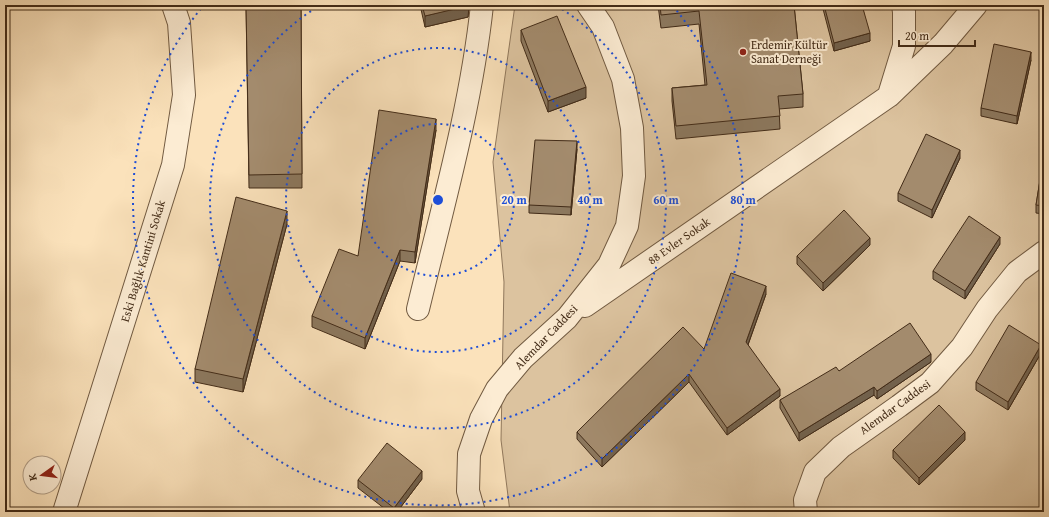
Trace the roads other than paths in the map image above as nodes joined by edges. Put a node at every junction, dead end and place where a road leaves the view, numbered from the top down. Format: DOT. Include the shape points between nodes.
graph roads {
  1 [pos="173,5"];
  2 [pos="482,5"];
  3 [pos="588,5"];
  4 [pos="903,5"];
  5 [pos="976,5"];
  6 [pos="889,96"];
  7 [pos="1044,252"];
  8 [pos="418,309"];
  9 [pos="567,318"];
  10 [pos="64,512"];
  11 [pos="474,512"];
  12 [pos="806,512"];
  1 -- 10 [label="street, Eski Bağlık Kantini Sokak" via="179,22 184,95 173,165"];
  2 -- 8 [label="street" via="478,44 458,147"];
  3 -- 9 [label="street, Alemdar Caddesi" via="603,27 623,79 632,128 634,176 627,226 609,265"];
  4 -- 6 [label="street" via="904,46"];
  5 -- 6 [label="street, 88 Evler Sokak" via="943,44"];
  6 -- 9 [label="street, 88 Evler Sokak"];
  7 -- 12 [label="street, Alemdar Caddesi" via="1017,272 987,308 962,346 930,383 840,447 815,472 805,500"];
  9 -- 11 [label="street, Alemdar Caddesi" via="523,358 497,389 481,419 469,454 468,491"];
}
